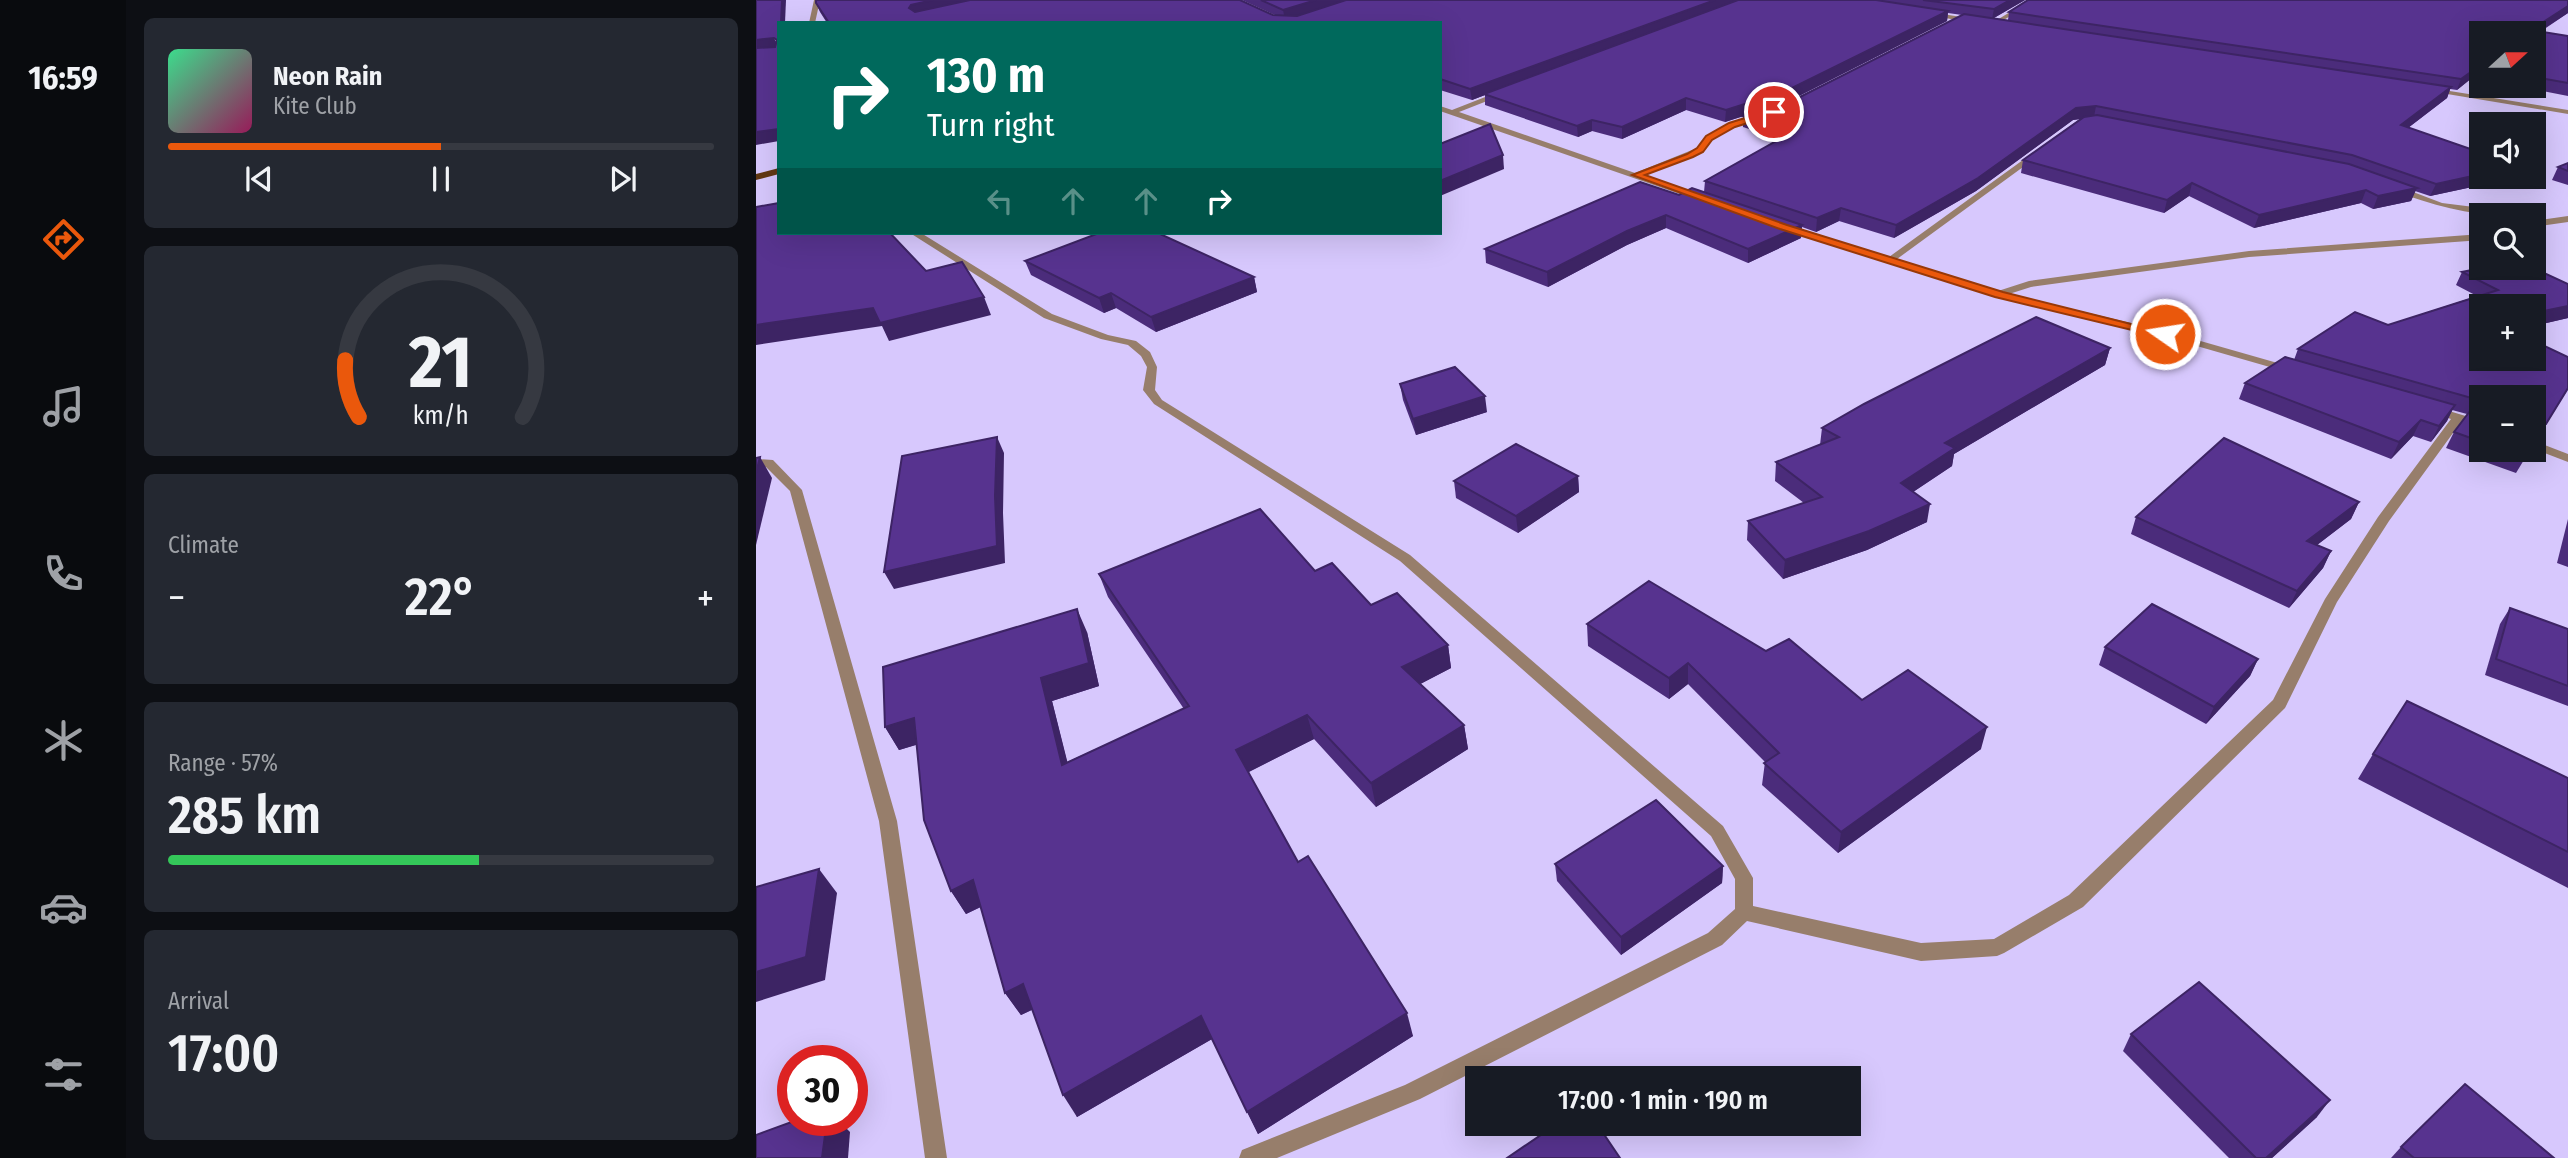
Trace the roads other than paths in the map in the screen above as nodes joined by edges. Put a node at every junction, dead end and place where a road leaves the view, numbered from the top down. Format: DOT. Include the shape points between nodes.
graph roads {
  1 [pos="817,0"];
  2 [pos="2034,0"];
  3 [pos="1924,13"];
  4 [pos="1961,19"];
  5 [pos="812,21"];
  6 [pos="1995,23"];
  7 [pos="1950,24"];
  8 [pos="2008,25"];
  9 [pos="2419,88"];
  10 [pos="1505,93"];
  11 [pos="1442,109"];
  12 [pos="1453,112"];
  13 [pos="2568,113"];
  14 [pos="1763,116"];
  15 [pos="2046,148"];
  16 [pos="777,172"];
  17 [pos="1636,175"];
  18 [pos="756,177"];
  19 [pos="2382,184"];
  20 [pos="1710,201"];
  21 [pos="2469,209"];
  22 [pos="2568,219"];
  23 [pos="2546,220"];
  24 [pos="2549,220"];
  25 [pos="2546,221"];
  26 [pos="1771,222"];
  27 [pos="918,235"];
  28 [pos="2469,238"];
  29 [pos="1892,259"];
  30 [pos="1999,295"];
  31 [pos="2299,372"];
  32 [pos="2419,405"];
  33 [pos="2459,417"];
  34 [pos="2469,420"];
  35 [pos="2546,450"];
  36 [pos="2568,458"];
  37 [pos="756,463"];
  38 [pos="1744,912"];
  39 [pos="936,1158"];
  40 [pos="1250,1158"];
  1 -- 5 [label="street"];
  2 -- 6 [label="street"];
  3 -- 4 [label="street"];
  4 -- 6 [label="street"];
  4 -- 7 [label="street"];
  6 -- 8 [label="street"];
  9 -- 13 [label="street"];
  10 -- 12 [label="street"];
  11 -- 12 [label="street"];
  12 -- 17 [label="street"];
  14 -- 17 [label="street" via="1732,125 1690,156"];
  15 -- 29 [label="street"];
  16 -- 18 [label="main road"];
  17 -- 20 [label="street"];
  19 -- 21 [label="street" via="2440,205"];
  22 -- 24 [label="street"];
  23 -- 24 [label="street"];
  24 -- 25 [label="street"];
  26 -- 29 [label="street"];
  27 -- 38 [label="street" via="1048,316 1132,343 1146,354 1152,367 1149,390 1158,402 1405,558 1717,831 1744,878"];
  28 -- 30 [label="street" via="2249,254 2029,284"];
  29 -- 30 [label="street"];
  30 -- 31 [label="street"];
  32 -- 33 [label="street"];
  33 -- 34 [label="street"];
  33 -- 38 [label="street" via="2330,602 2279,705 2076,901 1997,947 1921,952"];
  35 -- 36 [label="street"];
  37 -- 39 [label="street" via="769,463 796,490 887,821"];
  38 -- 40 [label="street" via="1715,939 1412,1092"];
}
